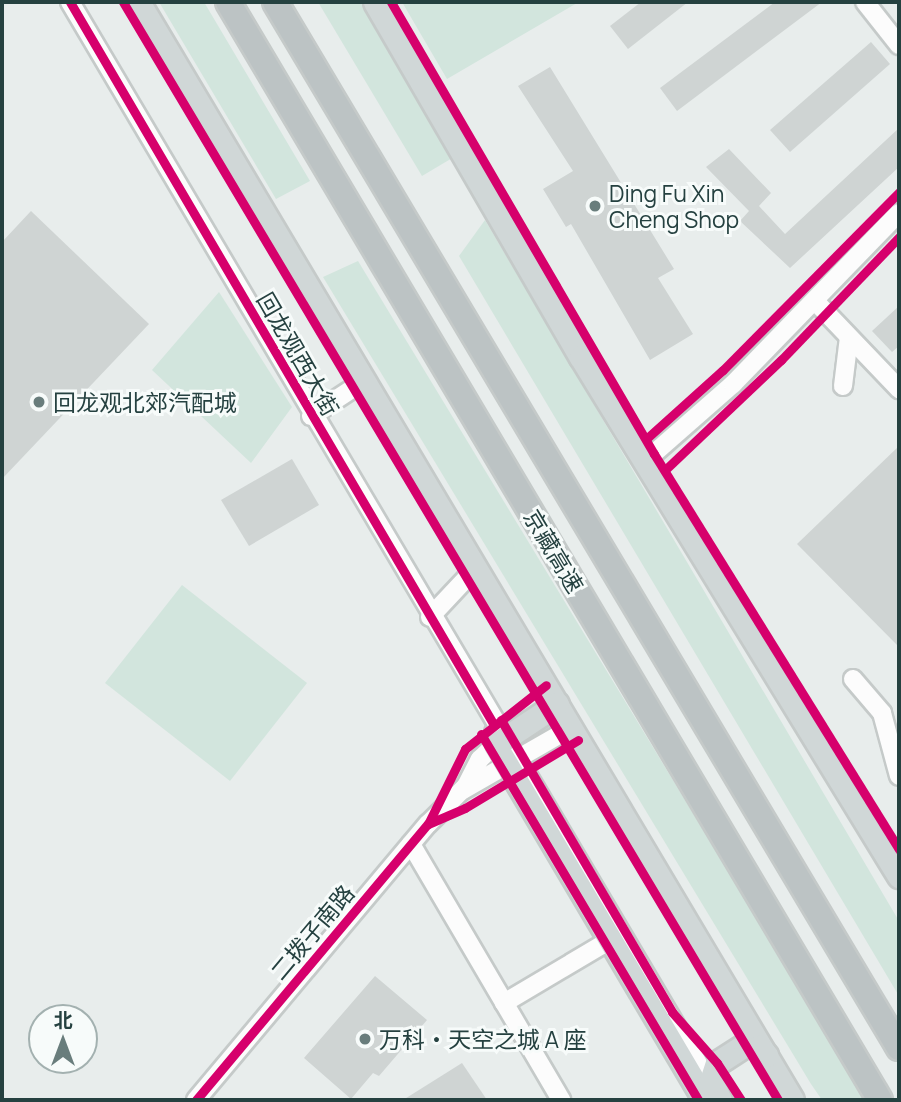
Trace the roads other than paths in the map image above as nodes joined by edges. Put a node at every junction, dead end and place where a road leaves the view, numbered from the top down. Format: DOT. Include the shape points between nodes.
graph roads {
  1 [pos="70,2"];
  2 [pos="138,2"];
  3 [pos="228,2"];
  4 [pos="275,2"];
  5 [pos="375,2"];
  6 [pos="865,2"];
  7 [pos="899,45"];
  8 [pos="899,213"];
  9 [pos="815,301"];
  10 [pos="849,337"];
  11 [pos="364,381"];
  12 [pos="843,386"];
  13 [pos="899,389"];
  14 [pos="311,416"];
  15 [pos="644,462"];
  16 [pos="476,568"];
  17 [pos="430,617"];
  18 [pos="853,679"];
  19 [pos="557,704"];
  20 [pos="571,728"];
  21 [pos="498,736"];
  22 [pos="514,764"];
  23 [pos="899,775"];
  24 [pos="460,792"];
  25 [pos="411,844"];
  26 [pos="899,876"];
  27 [pos="610,940"];
  28 [pos="503,1003"];
  29 [pos="899,1048"];
  30 [pos="766,1055"];
  31 [pos="713,1097"];
  32 [pos="196,1100"];
  33 [pos="561,1100"];
  34 [pos="792,1100"];
  35 [pos="880,1100"];
  1 -- 14 [label="street, 回龙观西大街"];
  2 -- 11 [label="main road"];
  3 -- 35 [label="highway, 京藏高速"];
  4 -- 29 [label="highway, 京藏高速"];
  5 -- 15 [label="main road"];
  6 -- 7 [label="street"];
  8 -- 9 [label="street"];
  9 -- 10 [label="street"];
  9 -- 15 [label="street" via="733,384"];
  10 -- 12 [label="street"];
  10 -- 13 [label="street"];
  11 -- 14 [label="street"];
  11 -- 16 [label="main road"];
  14 -- 17 [label="street, 回龙观西大街"];
  15 -- 26 [label="main road"];
  16 -- 17 [label="street"];
  16 -- 19 [label="main road"];
  17 -- 21 [label="street, 回龙观西大街"];
  18 -- 23 [label="street" via="882,713"];
  19 -- 20 [label="main road"];
  19 -- 21 [label="main road, 二拨子南路"];
  20 -- 22 [label="street, 二拨子南路"];
  20 -- 30 [label="main road"];
  21 -- 22 [label="main road, 回龙观西大街"];
  21 -- 24 [label="street, 二拨子南路"];
  22 -- 24 [label="street, 二拨子南路"];
  22 -- 27 [label="main road, 回龙观西大街"];
  22 -- 31 [label="street, 回龙观西大街"];
  24 -- 25 [label="street, 二拨子南路"];
  25 -- 28 [label="street"];
  25 -- 32 [label="street, 二拨子南路"];
  27 -- 28 [label="street"];
  27 -- 31 [label="main road, 回龙观西大街"];
  28 -- 33 [label="street"];
  30 -- 31 [label="main road" via="752,1045 733,1050 714,1066"];
  30 -- 34 [label="main road"];
}
